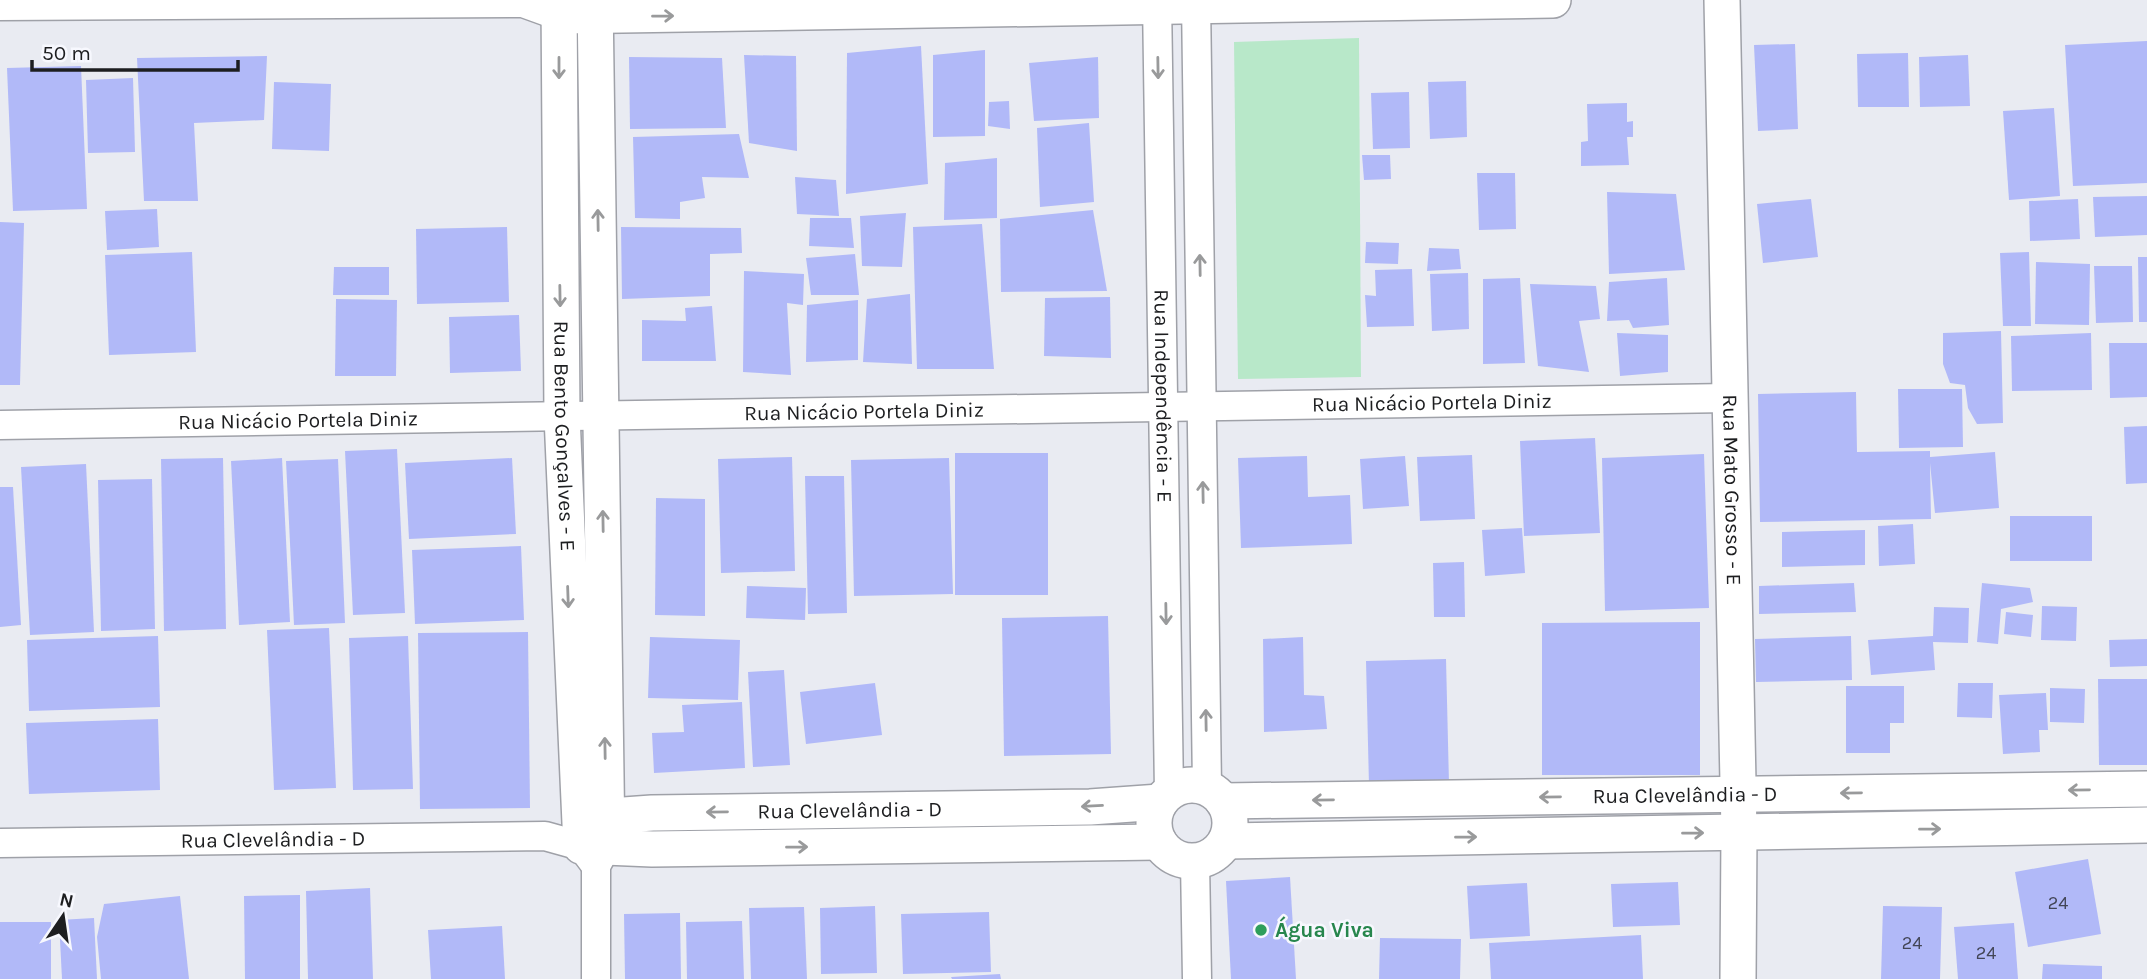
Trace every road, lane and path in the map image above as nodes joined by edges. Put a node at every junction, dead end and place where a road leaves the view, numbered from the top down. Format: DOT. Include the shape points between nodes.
graph roads {
  1 [pos="1553,0"];
  2 [pos="1722,0"];
  3 [pos="526,2"];
  4 [pos="1157,3"];
  5 [pos="1196,3"];
  6 [pos="0,6"];
  7 [pos="875,6"];
  8 [pos="559,8"];
  9 [pos="595,8"];
  10 [pos="1729,398"];
  11 [pos="1202,406"];
  12 [pos="1163,407"];
  13 [pos="601,415"];
  14 [pos="562,416"];
  15 [pos="0,425"];
  16 [pos="1166,568"];
  17 [pos="1204,568"];
  18 [pos="2147,789"];
  19 [pos="2013,791"];
  20 [pos="1215,794"];
  21 [pos="1738,795"];
  22 [pos="1165,797"];
  23 [pos="1420,799"];
  24 [pos="2147,825"];
  25 [pos="2014,828"];
  26 [pos="1739,832"];
  27 [pos="1420,838"];
  28 [pos="593,839"];
  29 [pos="1226,841"];
  30 [pos="1159,842"];
  31 [pos="0,843"];
  32 [pos="1195,861"];
  33 [pos="596,979"];
  34 [pos="1196,979"];
  35 [pos="1738,979"];
  1 -- 5 [label="street"];
  2 -- 10 [label="street, Rua Mato Grosso - E"];
  3 -- 6 [label="street"];
  3 -- 8 [label="street"];
  4 -- 5 [label="street"];
  4 -- 7 [label="street"];
  4 -- 12 [label="street, Rua Independência - E, one-way"];
  11 -- 5 [label="street, Rua Independência - E, one-way"];
  9 -- 7 [label="street, one-way"];
  8 -- 9 [label="street"];
  8 -- 14 [label="street, Rua Bento Gonçalves - E, one-way"];
  13 -- 9 [label="street, Rua Bento Gonçalves - E, one-way"];
  10 -- 11 [label="street, Rua Nicácio Portela Diniz"];
  10 -- 21 [label="street, Rua Mato Grosso - E"];
  11 -- 12 [label="street, Rua Nicácio Portela Diniz"];
  17 -- 11 [label="street, Rua Independência - E, one-way"];
  12 -- 13 [label="street, Rua Nicácio Portela Diniz"];
  12 -- 16 [label="street, Rua Independência - E"];
  13 -- 14 [label="street, Rua Nicácio Portela Diniz"];
  28 -- 13 [label="street, Rua Bento Gonçalves - E, one-way"];
  14 -- 15 [label="street, Rua Nicácio Portela Diniz"];
  14 -- 28 [label="street, Rua Bento Gonçalves - E, one-way"];
  16 -- 17 [label="street"];
  16 -- 22 [label="street, Rua Independência - E, one-way"];
  20 -- 17 [label="street, Rua Independência - E, one-way"];
  18 -- 19 [label="street, Rua Clevelândia - D, one-way"];
  19 -- 21 [label="street, Rua Clevelândia - D, one-way"];
  19 -- 25 [label="street"];
  20 -- 22 [label="street" via="1191,785"];
  23 -- 20 [label="street, Rua Clevelândia - D, one-way"];
  20 -- 29 [label="street" via="1230,820"];
  21 -- 23 [label="street, Rua Clevelândia - D, one-way"];
  21 -- 26 [label="street, Rua Mato Grosso - E"];
  22 -- 28 [label="street, Rua Clevelândia - D, one-way" via="1090,807"];
  22 -- 30 [label="street" via="1154,822"];
  23 -- 27 [label="street"];
  24 -- 25 [label="street, Rua Clevelândia - D"];
  26 -- 25 [label="street, Rua Clevelândia - D, one-way"];
  27 -- 26 [label="street, Rua Clevelândia - D, one-way"];
  26 -- 35 [label="street, Rua Mato Grosso - E"];
  27 -- 29 [label="street, Rua Clevelândia - D"];
  28 -- 30 [label="street, Rua Clevelândia - D, one-way" via="665,849"];
  28 -- 31 [label="street, Rua Clevelândia - D"];
  28 -- 33 [label="street, Rua Bento Gonçalves - E"];
  29 -- 32 [label="street" via="1213,855"];
  30 -- 32 [label="street" via="1178,859"];
  32 -- 34 [label="street"];
}
